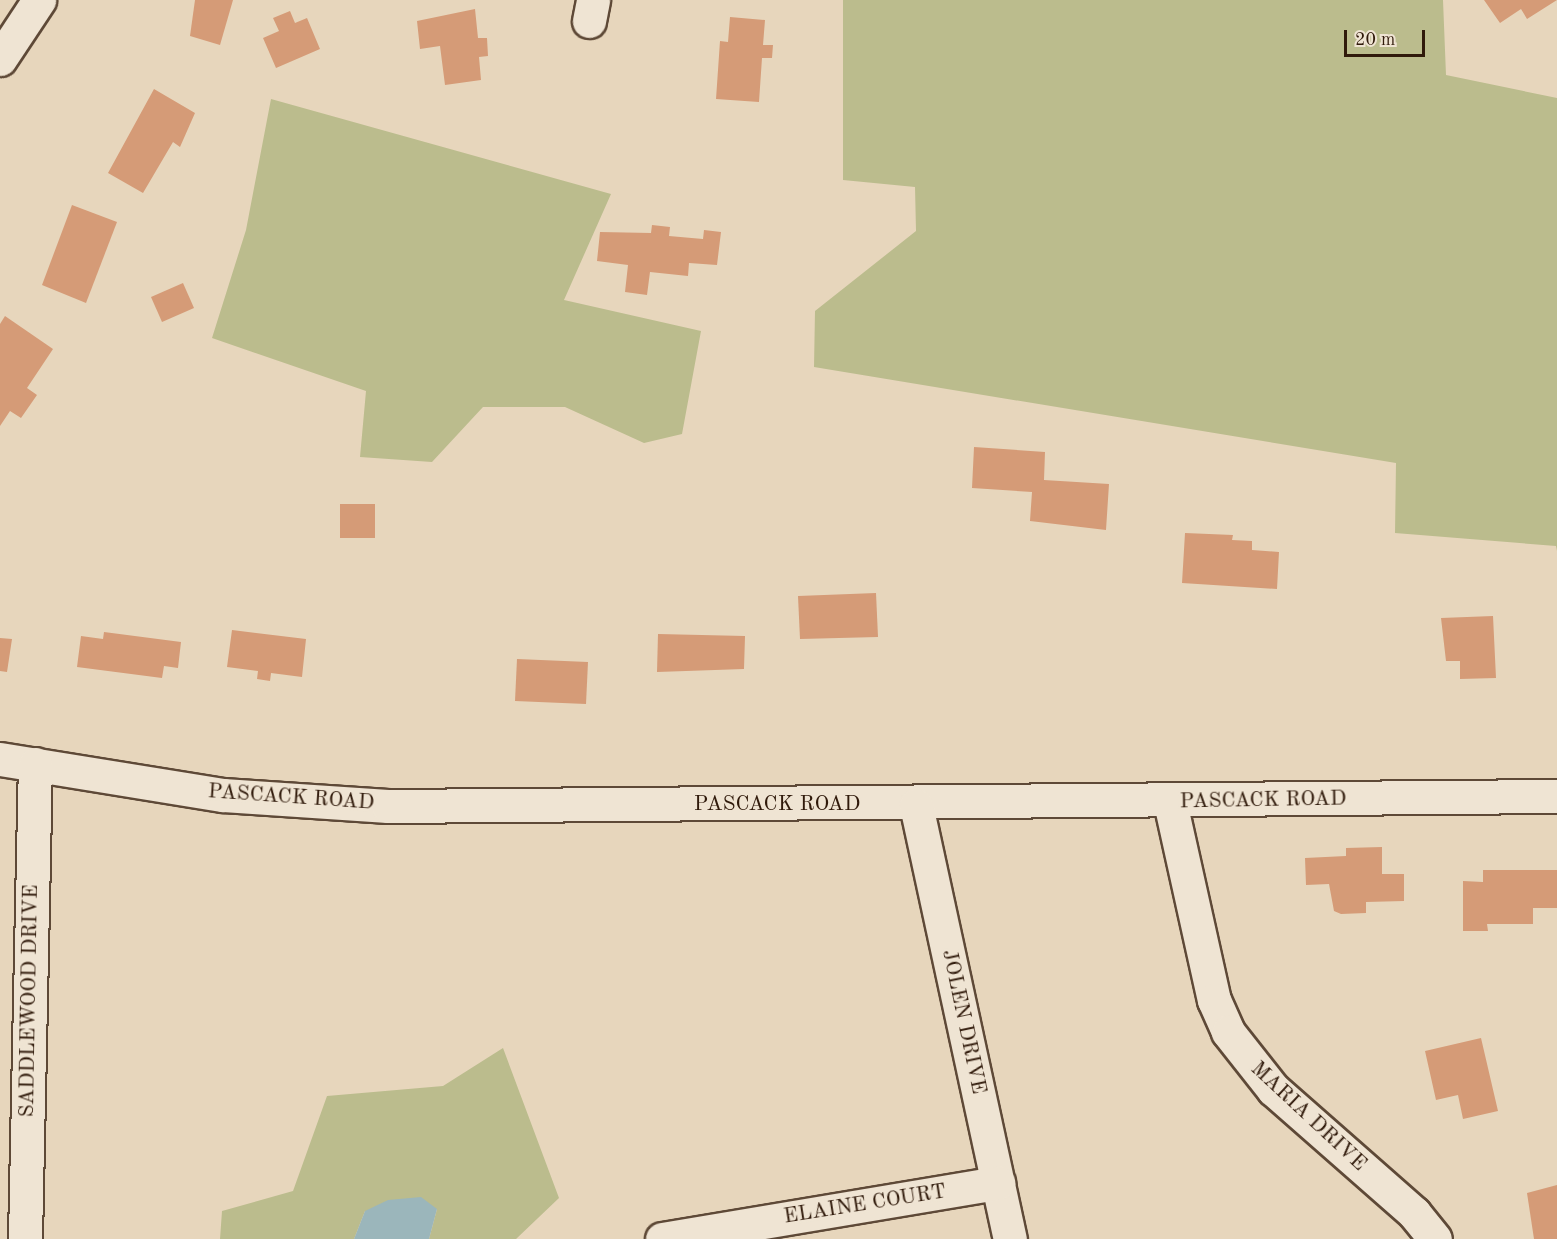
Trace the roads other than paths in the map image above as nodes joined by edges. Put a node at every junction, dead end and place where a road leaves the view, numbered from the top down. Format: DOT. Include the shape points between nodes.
graph roads {
  1 [pos="39,0"];
  2 [pos="0,58"];
  3 [pos="0,759"];
  4 [pos="35,764"];
  5 [pos="1557,796"];
  6 [pos="1170,802"];
  7 [pos="916,805"];
  8 [pos="998,1183"];
  9 [pos="17,1222"];
  10 [pos="662,1239"];
  11 [pos="1010,1239"];
  12 [pos="1435,1239"];
  1 -- 2 [label="street"];
  3 -- 4 [label="street, PASCACK ROAD"];
  4 -- 7 [label="street, PASCACK ROAD" via="305,803"];
  4 -- 9 [label="street, SADDLEWOOD DRIVE"];
  5 -- 6 [label="street, PASCACK ROAD"];
  6 -- 7 [label="street, PASCACK ROAD"];
  6 -- 12 [label="street, MARIA DRIVE" via="1214,1000 1228,1032 1273,1089 1414,1213"];
  7 -- 8 [label="street, JOLEN DRIVE"];
  8 -- 10 [label="street, ELAINE COURT"];
  8 -- 11 [label="street, JOLEN DRIVE"];
}
